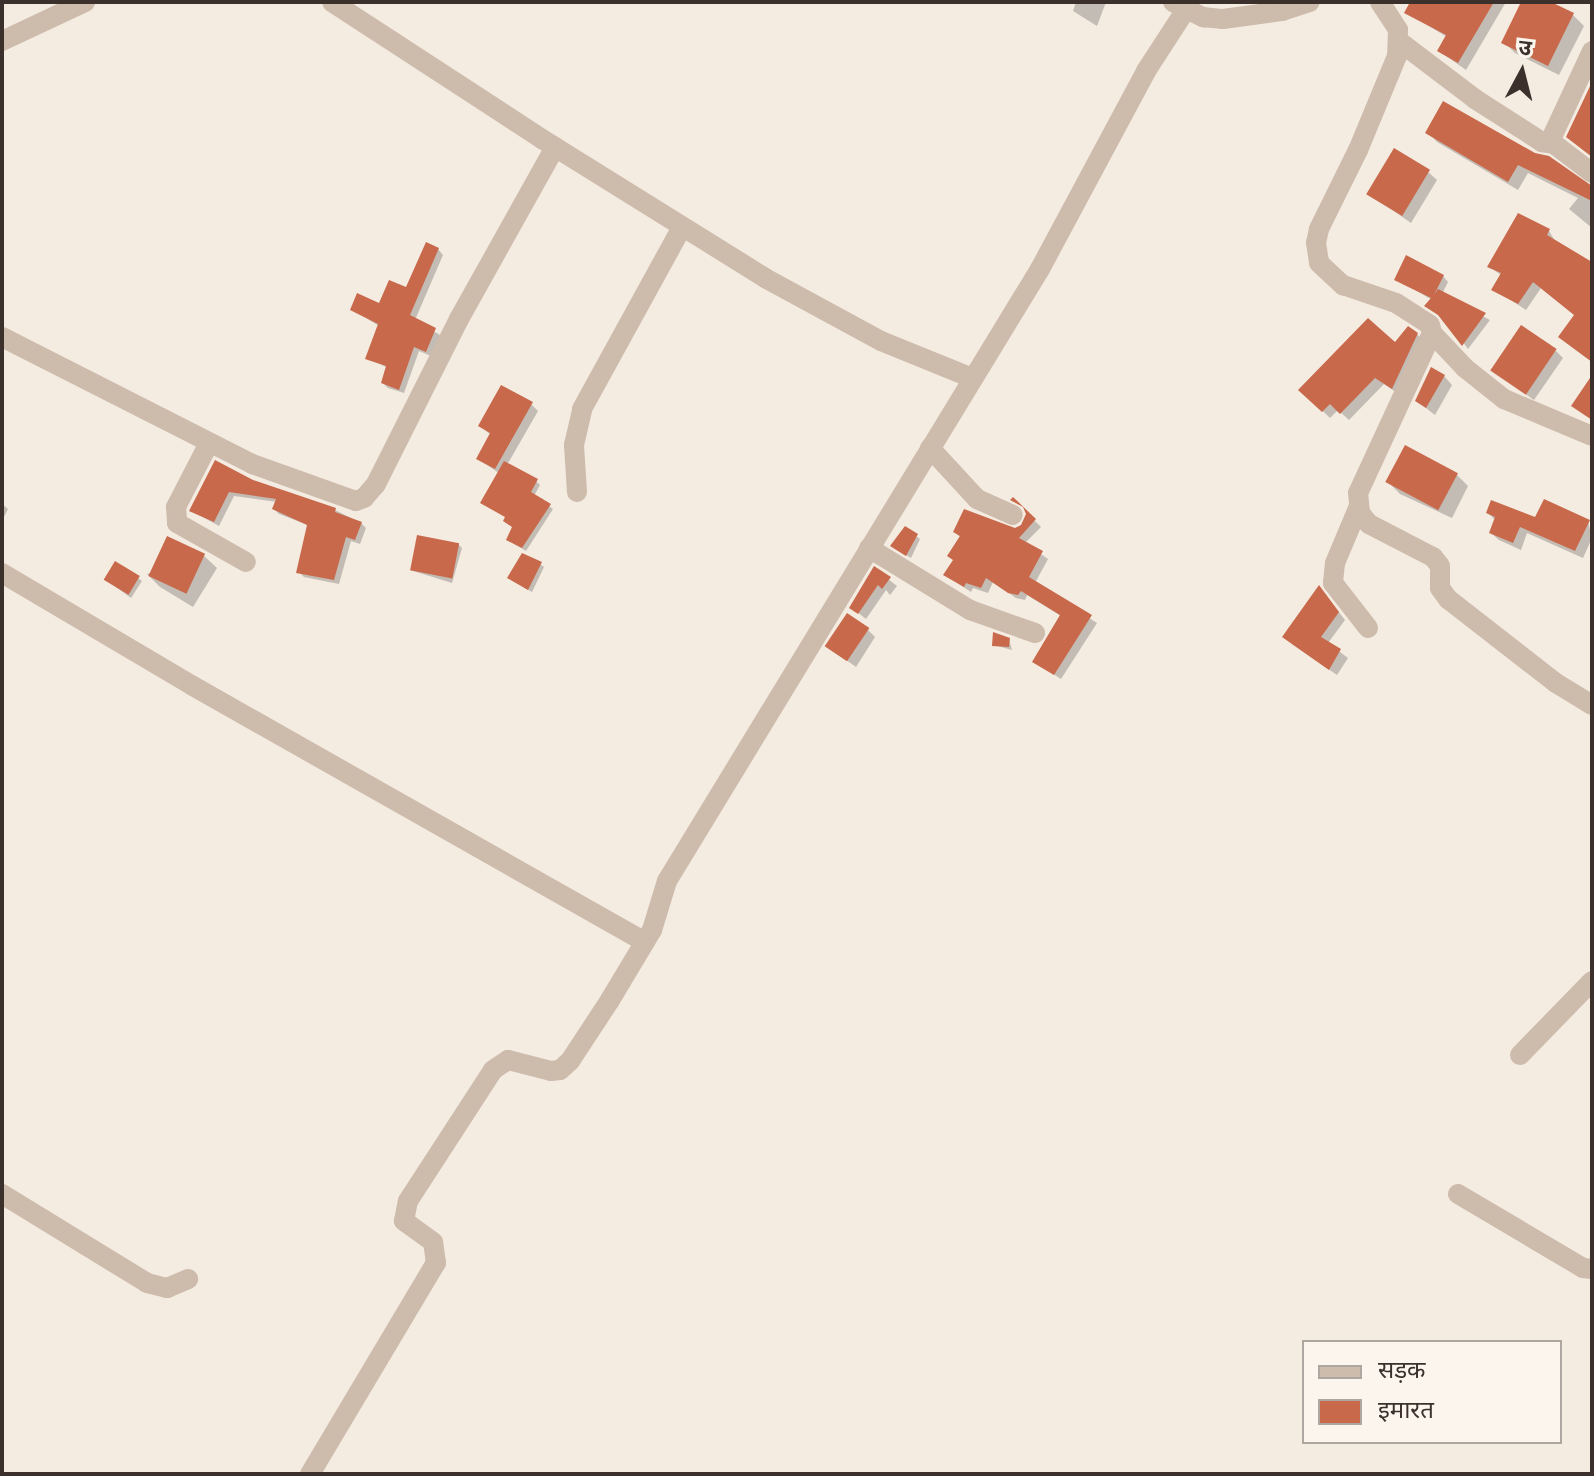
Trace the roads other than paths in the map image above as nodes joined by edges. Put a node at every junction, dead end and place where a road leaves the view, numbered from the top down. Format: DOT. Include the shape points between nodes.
graph roads {
  1 [pos="85,2"];
  2 [pos="332,2"];
  3 [pos="1310,2"];
  4 [pos="1380,2"];
  5 [pos="1179,6"];
  6 [pos="2,41"];
  7 [pos="1400,42"];
  8 [pos="1592,51"];
  9 [pos="1554,144"];
  10 [pos="555,147"];
  11 [pos="1592,173"];
  12 [pos="682,227"];
  13 [pos="1432,333"];
  14 [pos="2,337"];
  15 [pos="972,378"];
  16 [pos="1592,436"];
  17 [pos="209,443"];
  18 [pos="930,448"];
  19 [pos="577,492"];
  20 [pos="1359,506"];
  21 [pos="1013,515"];
  22 [pos="869,548"];
  23 [pos="246,562"];
  24 [pos="2,573"];
  25 [pos="1368,628"];
  26 [pos="1035,633"];
  27 [pos="1592,705"];
  28 [pos="645,942"];
  29 [pos="1592,981"];
  30 [pos="1520,1055"];
  31 [pos="2,1194"];
  32 [pos="1458,1194"];
  33 [pos="1592,1269"];
  34 [pos="188,1279"];
  35 [pos="310,1474"];
  1 -- 6 [label="street"];
  2 -- 10 [label="street"];
  3 -- 5 [label="street" via="1246,18 1203,17"];
  4 -- 7 [label="street" via="1391,14"];
  5 -- 15 [label="street" via="1040,269"];
  7 -- 9 [label="street" via="1475,99 1542,142"];
  7 -- 13 [label="street" via="1358,150 1319,229 1316,252 1327,273 1343,285 1396,303 1430,325"];
  8 -- 9 [label="street" via="1551,139"];
  9 -- 11 [label="street"];
  10 -- 12 [label="street"];
  10 -- 17 [label="street" via="364,498 347,501"];
  12 -- 15 [label="street" via="817,308"];
  12 -- 19 [label="street" via="582,409 574,445"];
  13 -- 16 [label="street" via="1504,399"];
  13 -- 20 [label="street" via="1358,493"];
  14 -- 17 [label="street"];
  15 -- 18 [label="street"];
  17 -- 23 [label="street" via="176,507 177,523"];
  18 -- 21 [label="street" via="977,499"];
  18 -- 22 [label="street"];
  20 -- 25 [label="street" via="1332,574 1336,591"];
  20 -- 27 [label="street" via="1369,524 1438,562 1440,588 1448,599"];
  22 -- 26 [label="street" via="970,610"];
  22 -- 28 [label="street" via="667,881"];
  24 -- 28 [label="street"];
  28 -- 35 [label="street" via="565,1066 551,1071 508,1060 493,1070 408,1201 404,1221 433,1242 436,1263"];
  29 -- 30 [label="street"];
  31 -- 34 [label="street" via="147,1283 167,1288"];
  32 -- 33 [label="street"];
}
